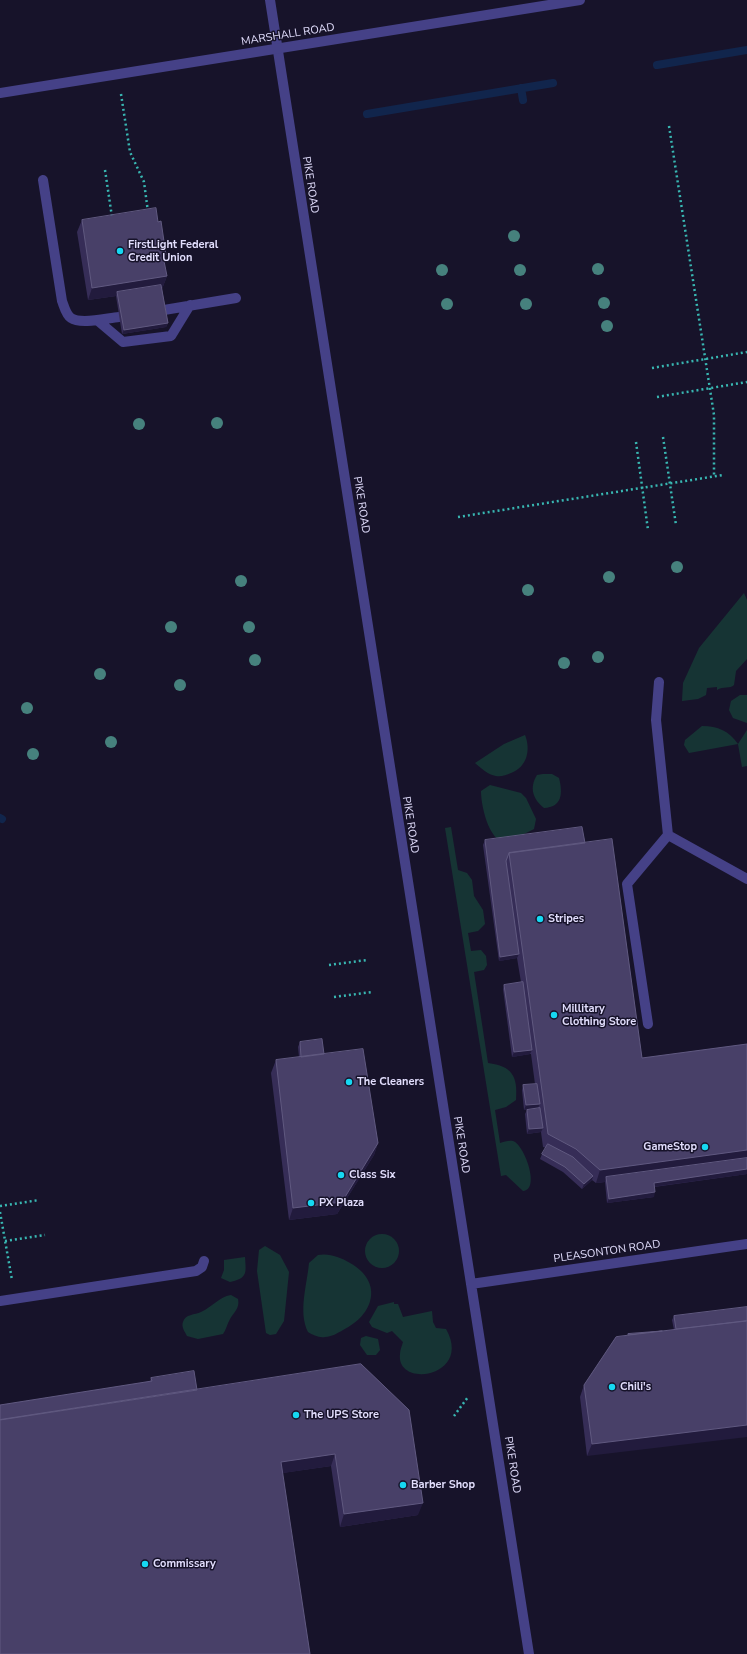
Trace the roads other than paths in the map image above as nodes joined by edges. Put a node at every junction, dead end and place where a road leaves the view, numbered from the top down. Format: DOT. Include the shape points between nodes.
graph roads {
  1 [pos="270,0"];
  2 [pos="580,0"];
  3 [pos="277,49"];
  4 [pos="0,93"];
  5 [pos="43,180"];
  6 [pos="236,298"];
  7 [pos="190,306"];
  8 [pos="164,310"];
  9 [pos="119,317"];
  10 [pos="97,320"];
  11 [pos="659,682"];
  12 [pos="668,835"];
  13 [pos="747,880"];
  14 [pos="648,1024"];
  15 [pos="747,1244"];
  16 [pos="204,1261"];
  17 [pos="471,1284"];
  18 [pos="0,1301"];
  19 [pos="529,1654"];
  1 -- 3 [label="street, PIKE ROAD"];
  2 -- 3 [label="street, MARSHALL ROAD"];
  3 -- 4 [label="street, MARSHALL ROAD"];
  3 -- 17 [label="street, PIKE ROAD"];
  5 -- 10 [label="street" via="65,309 70,318 79,321"];
  6 -- 7 [label="street"];
  7 -- 8 [label="street"];
  7 -- 10 [label="street" via="172,336 123,342"];
  9 -- 10 [label="street"];
  11 -- 12 [label="street" via="656,720"];
  12 -- 13 [label="street"];
  12 -- 14 [label="street" via="627,884"];
  15 -- 17 [label="street, PLEASONTON ROAD"];
  16 -- 18 [label="street" via="202,1267 196,1270"];
  17 -- 19 [label="street, PIKE ROAD"];
}
